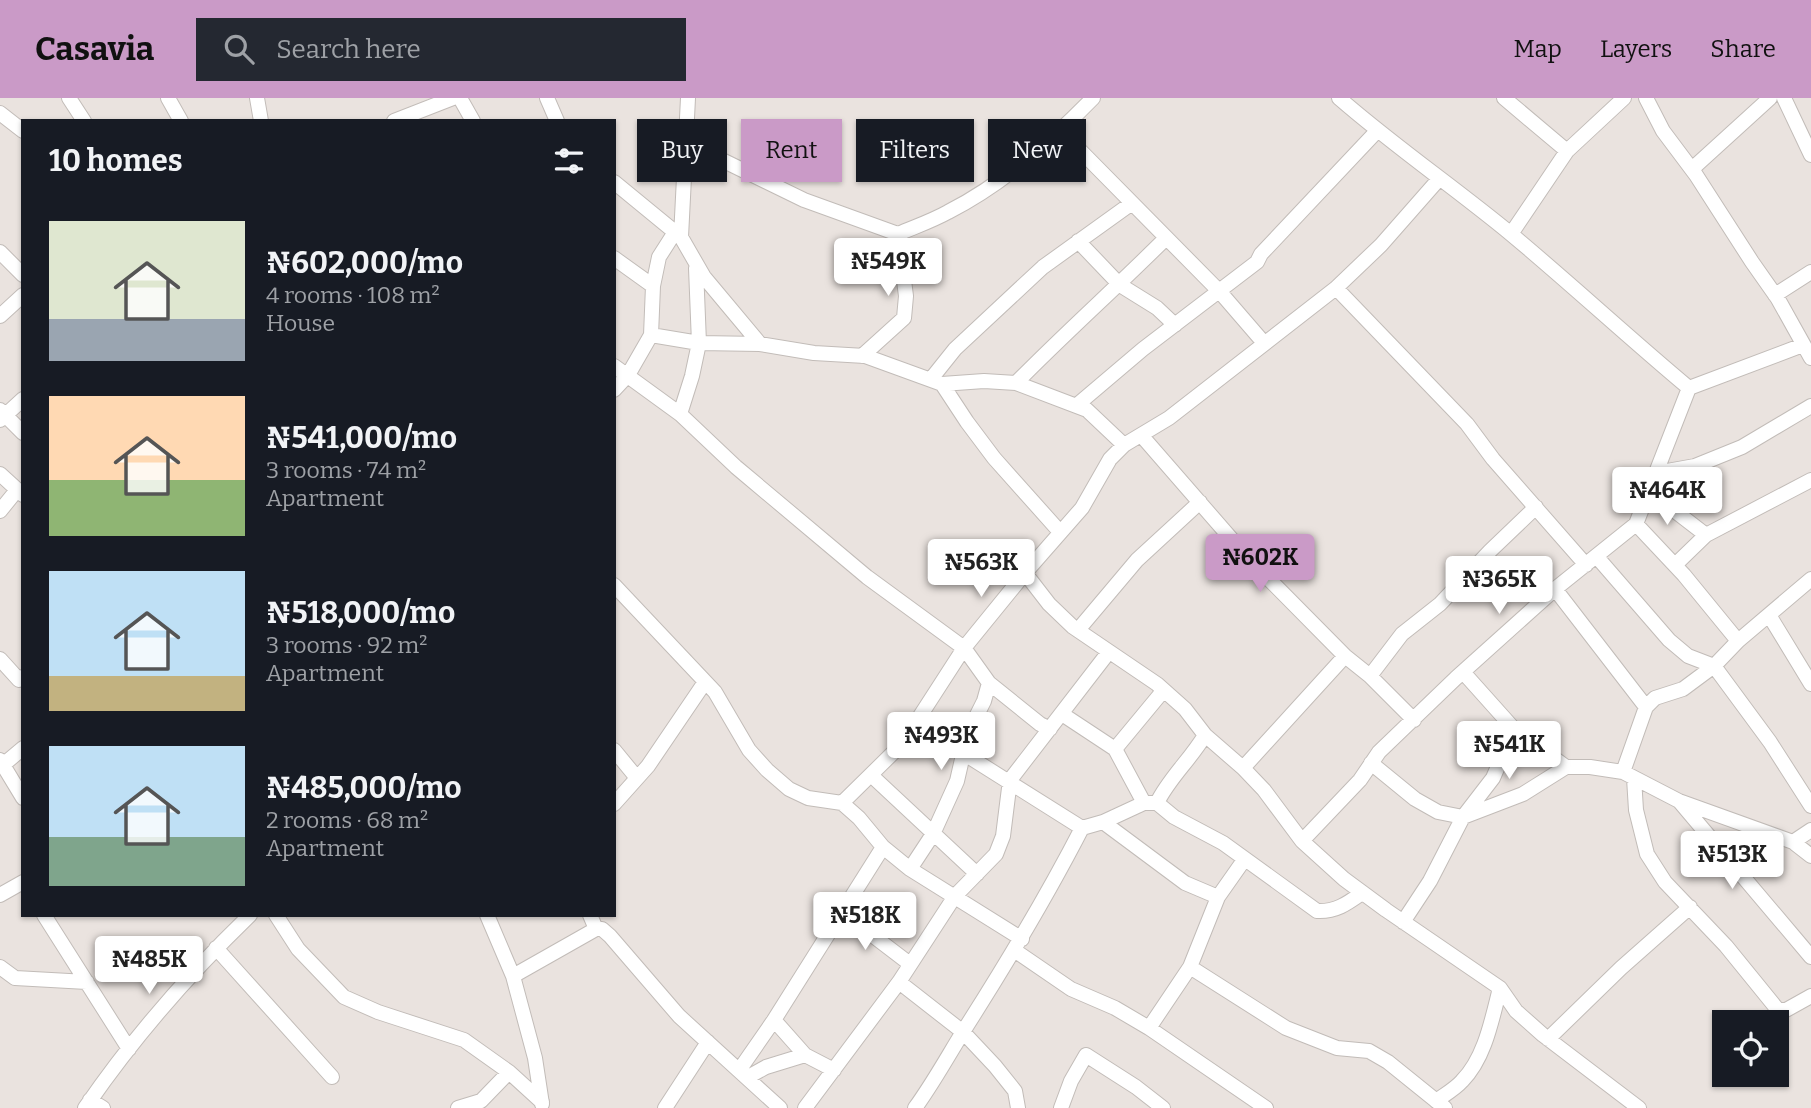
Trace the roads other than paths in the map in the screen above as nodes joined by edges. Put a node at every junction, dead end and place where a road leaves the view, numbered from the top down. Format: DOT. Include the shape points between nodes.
graph roads {
  1 [pos="69,98"];
  2 [pos="167,98"];
  3 [pos="257,98"];
  4 [pos="453,98"];
  5 [pos="460,98"];
  6 [pos="547,98"];
  7 [pos="688,98"];
  8 [pos="1093,98"];
  9 [pos="1339,98"];
  10 [pos="1504,98"];
  11 [pos="1624,98"];
  12 [pos="1646,98"];
  13 [pos="1770,98"];
  14 [pos="1784,98"];
  15 [pos="0,113"];
  16 [pos="83,119"];
  17 [pos="180,119"];
  18 [pos="257,119"];
  19 [pos="399,119"];
  20 [pos="472,119"];
  21 [pos="556,119"];
  22 [pos="687,119"];
  23 [pos="1073,119"];
  24 [pos="21,129"];
  25 [pos="1377,131"];
  26 [pos="1567,150"];
  27 [pos="1811,155"];
  28 [pos="1086,156"];
  29 [pos="727,162"];
  30 [pos="1692,169"];
  31 [pos="1439,179"];
  32 [pos="682,182"];
  33 [pos="995,182"];
  34 [pos="616,184"];
  35 [pos="1132,203"];
  36 [pos="678,234"];
  37 [pos="898,234"];
  38 [pos="1511,234"];
  39 [pos="1167,238"];
  40 [pos="1078,241"];
  41 [pos="0,252"];
  42 [pos="616,259"];
  43 [pos="696,263"];
  44 [pos="1811,272"];
  45 [pos="21,273"];
  46 [pos="1120,285"];
  47 [pos="653,286"];
  48 [pos="1336,288"];
  49 [pos="1220,292"];
  50 [pos="1775,295"];
  51 [pos="21,297"];
  52 [pos="1205,303"];
  53 [pos="1233,308"];
  54 [pos="0,316"];
  55 [pos="1175,325"];
  56 [pos="651,335"];
  57 [pos="699,343"];
  58 [pos="760,344"];
  59 [pos="1264,344"];
  60 [pos="1803,345"];
  61 [pos="862,356"];
  62 [pos="1811,358"];
  63 [pos="616,367"];
  64 [pos="628,375"];
  65 [pos="937,381"];
  66 [pos="1016,383"];
  67 [pos="1689,387"];
  68 [pos="616,388"];
  69 [pos="21,401"];
  70 [pos="1077,405"];
  71 [pos="1811,406"];
  72 [pos="680,414"];
  73 [pos="2,415"];
  74 [pos="21,431"];
  75 [pos="1140,435"];
  76 [pos="1124,445"];
  77 [pos="1656,473"];
  78 [pos="0,474"];
  79 [pos="1811,480"];
  80 [pos="1649,491"];
  81 [pos="20,493"];
  82 [pos="1200,502"];
  83 [pos="1536,507"];
  84 [pos="0,511"];
  85 [pos="1636,524"];
  86 [pos="1060,532"];
  87 [pos="1706,536"];
  88 [pos="1592,561"];
  89 [pos="1675,565"];
  90 [pos="1025,573"];
  91 [pos="1811,579"];
  92 [pos="616,587"];
  93 [pos="1555,589"];
  94 [pos="1769,615"];
  95 [pos="1078,631"];
  96 [pos="1738,641"];
  97 [pos="964,648"];
  98 [pos="1108,653"];
  99 [pos="1345,656"];
  100 [pos="0,659"];
  101 [pos="1714,666"];
  102 [pos="1463,672"];
  103 [pos="1370,676"];
  104 [pos="21,678"];
  105 [pos="705,682"];
  106 [pos="989,683"];
  107 [pos="1811,684"];
  108 [pos="1163,691"];
  109 [pos="1646,707"];
  110 [pos="1062,714"];
  111 [pos="918,720"];
  112 [pos="1414,720"];
  113 [pos="1050,729"];
  114 [pos="1514,729"];
  115 [pos="1205,735"];
  116 [pos="1115,749"];
  117 [pos="21,750"];
  118 [pos="616,752"];
  119 [pos="963,753"];
  120 [pos="1371,763"];
  121 [pos="1566,767"];
  122 [pos="1243,768"];
  123 [pos="3,769"];
  124 [pos="1628,775"];
  125 [pos="872,776"];
  126 [pos="637,778"];
  127 [pos="1010,780"];
  128 [pos="21,795"];
  129 [pos="1679,801"];
  130 [pos="616,802"];
  131 [pos="842,803"];
  132 [pos="1150,803"];
  133 [pos="1811,806"];
  134 [pos="1463,817"];
  135 [pos="1103,822"];
  136 [pos="1082,828"];
  137 [pos="1811,830"];
  138 [pos="933,834"];
  139 [pos="1302,841"];
  140 [pos="1793,842"];
  141 [pos="883,847"];
  142 [pos="1811,856"];
  143 [pos="1244,860"];
  144 [pos="910,869"];
  145 [pos="977,874"];
  146 [pos="21,883"];
  147 [pos="1363,893"];
  148 [pos="0,895"];
  149 [pos="955,895"];
  150 [pos="1218,897"];
  151 [pos="1690,907"];
  152 [pos="842,912"];
  153 [pos="45,917"];
  154 [pos="248,917"];
  155 [pos="277,917"];
  156 [pos="488,917"];
  157 [pos="593,922"];
  158 [pos="1403,922"];
  159 [pos="1018,944"];
  160 [pos="216,948"];
  161 [pos="1811,957"];
  162 [pos="910,964"];
  163 [pos="0,967"];
  164 [pos="1190,967"];
  165 [pos="513,976"];
  166 [pos="87,982"];
  167 [pos="899,982"];
  168 [pos="1500,988"];
  169 [pos="1811,996"];
  170 [pos="774,1020"];
  171 [pos="1149,1028"];
  172 [pos="963,1032"];
  173 [pos="1548,1039"];
  174 [pos="708,1042"];
  175 [pos="130,1049"];
  176 [pos="804,1055"];
  177 [pos="834,1070"];
  178 [pos="509,1072"];
  179 [pos="744,1073"];
  180 [pos="332,1077"];
  181 [pos="93,1105"];
  182 [pos="543,1105"];
  183 [pos="1441,1105"];
  184 [pos="458,1108"];
  185 [pos="665,1108"];
  186 [pos="780,1108"];
  187 [pos="805,1108"];
  188 [pos="915,1108"];
  189 [pos="1018,1108"];
  190 [pos="1061,1108"];
  191 [pos="1164,1108"];
  192 [pos="1266,1108"];
  193 [pos="1639,1108"];
  1 -- 16 [label="street"];
  2 -- 17 [label="street"];
  3 -- 18 [label="street"];
  4 -- 19 [label="street"];
  5 -- 20 [label="street"];
  6 -- 21 [label="street"];
  7 -- 22 [label="street"];
  8 -- 23 [label="street"];
  9 -- 25 [label="street"];
  10 -- 26 [label="street"];
  11 -- 26 [label="street"];
  12 -- 30 [label="street" via="1663,131"];
  13 -- 30 [label="street"];
  14 -- 27 [label="street"];
  15 -- 24 [label="street"];
  25 -- 31 [label="street"];
  25 -- 49 [label="street" via="1257,262"];
  26 -- 38 [label="street"];
  28 -- 35 [label="street"];
  29 -- 37 [label="street" via="804,200"];
  30 -- 50 [label="street"];
  31 -- 38 [label="street"];
  31 -- 48 [label="street"];
  32 -- 36 [label="street"];
  33 -- 37 [label="street" via="948,212"];
  34 -- 36 [label="street"];
  35 -- 39 [label="street"];
  35 -- 40 [label="street"];
  36 -- 43 [label="street"];
  36 -- 47 [label="street" via="659,257"];
  37 -- 61 [label="street" via="906,296 904,318"];
  38 -- 67 [label="street"];
  39 -- 46 [label="street"];
  39 -- 49 [label="street"];
  40 -- 46 [label="street"];
  40 -- 65 [label="street" via="978,326 955,349"];
  41 -- 45 [label="street"];
  42 -- 47 [label="street"];
  43 -- 57 [label="street"];
  43 -- 58 [label="street"];
  44 -- 50 [label="street"];
  46 -- 55 [label="street"];
  46 -- 66 [label="street"];
  47 -- 56 [label="street"];
  48 -- 59 [label="street"];
  48 -- 83 [label="street" via="1441,395"];
  49 -- 52 [label="street"];
  49 -- 53 [label="street"];
  50 -- 60 [label="street"];
  51 -- 54 [label="street"];
  52 -- 53 [label="street"];
  52 -- 55 [label="street"];
  53 -- 59 [label="street"];
  55 -- 70 [label="street"];
  56 -- 57 [label="street"];
  56 -- 64 [label="street"];
  57 -- 58 [label="street"];
  57 -- 72 [label="street"];
  58 -- 61 [label="street"];
  59 -- 75 [label="street"];
  60 -- 62 [label="street"];
  60 -- 67 [label="street"];
  61 -- 65 [label="street"];
  63 -- 64 [label="street"];
  64 -- 68 [label="street"];
  64 -- 72 [label="street"];
  65 -- 66 [label="street"];
  65 -- 86 [label="street" via="994,458"];
  66 -- 70 [label="street"];
  67 -- 77 [label="street"];
  69 -- 73 [label="street"];
  70 -- 76 [label="street"];
  71 -- 77 [label="street" via="1742,447 1695,466"];
  72 -- 97 [label="street" via="867,577"];
  73 -- 74 [label="street"];
  75 -- 76 [label="street"];
  75 -- 82 [label="street"];
  76 -- 86 [label="street"];
  77 -- 80 [label="street"];
  78 -- 81 [label="street"];
  79 -- 87 [label="street"];
  80 -- 85 [label="street"];
  80 -- 87 [label="street"];
  81 -- 84 [label="street"];
  82 -- 95 [label="street" via="1137,559"];
  82 -- 99 [label="street"];
  83 -- 88 [label="street"];
  83 -- 103 [label="street" via="1440,604 1402,634"];
  85 -- 88 [label="street"];
  85 -- 89 [label="street"];
  86 -- 90 [label="street"];
  87 -- 89 [label="street"];
  88 -- 93 [label="street"];
  88 -- 101 [label="street" via="1669,640 1688,656"];
  89 -- 96 [label="street"];
  90 -- 95 [label="street"];
  90 -- 97 [label="street"];
  91 -- 94 [label="street"];
  92 -- 105 [label="street"];
  93 -- 102 [label="street"];
  93 -- 109 [label="street"];
  94 -- 96 [label="street"];
  94 -- 107 [label="street"];
  95 -- 98 [label="street"];
  96 -- 101 [label="street"];
  97 -- 106 [label="street"];
  97 -- 111 [label="street"];
  98 -- 108 [label="street"];
  98 -- 110 [label="street"];
  99 -- 103 [label="street"];
  99 -- 122 [label="street"];
  100 -- 104 [label="street"];
  101 -- 109 [label="street" via="1683,689 1655,698"];
  101 -- 133 [label="street"];
  102 -- 112 [label="street"];
  102 -- 114 [label="street"];
  103 -- 112 [label="street"];
  105 -- 126 [label="street"];
  105 -- 131 [label="street" via="767,770 808,798"];
  106 -- 113 [label="street"];
  106 -- 119 [label="street"];
  108 -- 115 [label="street"];
  108 -- 116 [label="street"];
  109 -- 124 [label="street"];
  110 -- 113 [label="street"];
  110 -- 116 [label="street"];
  111 -- 119 [label="street"];
  111 -- 125 [label="street"];
  112 -- 120 [label="street"];
  113 -- 127 [label="street"];
  114 -- 121 [label="street"];
  114 -- 134 [label="street" via="1493,778"];
  115 -- 122 [label="street"];
  115 -- 132 [label="street" via="1195,753"];
  116 -- 132 [label="street"];
  117 -- 123 [label="street"];
  118 -- 126 [label="street"];
  119 -- 127 [label="street"];
  119 -- 138 [label="street" via="957,780"];
  120 -- 134 [label="street" via="1415,799"];
  120 -- 139 [label="street"];
  121 -- 124 [label="street" via="1590,766"];
  121 -- 134 [label="street" via="1523,794"];
  122 -- 139 [label="street"];
  123 -- 128 [label="street"];
  124 -- 129 [label="street"];
  124 -- 151 [label="street" via="1647,855"];
  125 -- 131 [label="street"];
  125 -- 138 [label="street"];
  126 -- 130 [label="street"];
  127 -- 136 [label="street"];
  127 -- 145 [label="street" via="1003,836 996,854"];
  129 -- 140 [label="street"];
  129 -- 161 [label="street"];
  131 -- 141 [label="street"];
  132 -- 135 [label="street"];
  132 -- 143 [label="street" via="1223,843"];
  134 -- 158 [label="street"];
  135 -- 136 [label="street"];
  135 -- 150 [label="street" via="1185,883"];
  136 -- 159 [label="street"];
  137 -- 140 [label="street"];
  138 -- 144 [label="street"];
  138 -- 145 [label="street"];
  139 -- 147 [label="street"];
  140 -- 142 [label="street"];
  141 -- 144 [label="street"];
  141 -- 152 [label="street"];
  143 -- 147 [label="street" via="1317,911 1341,907"];
  143 -- 150 [label="street"];
  144 -- 149 [label="street"];
  145 -- 149 [label="street"];
  146 -- 148 [label="street"];
  147 -- 158 [label="street"];
  149 -- 159 [label="street"];
  149 -- 162 [label="street"];
  150 -- 164 [label="street"];
  151 -- 169 [label="street" via="1779,1010"];
  151 -- 173 [label="street"];
  152 -- 162 [label="street"];
  152 -- 170 [label="street"];
  153 -- 166 [label="street"];
  154 -- 160 [label="street"];
  155 -- 178 [label="street" via="298,948 344,997 464,1040"];
  156 -- 165 [label="street"];
  157 -- 165 [label="street"];
  157 -- 174 [label="street"];
  158 -- 168 [label="street"];
  159 -- 171 [label="street" via="1071,989"];
  159 -- 172 [label="street"];
  160 -- 175 [label="street"];
  160 -- 180 [label="street"];
  162 -- 167 [label="street"];
  163 -- 166 [label="street" via="15,978"];
  164 -- 171 [label="street"];
  164 -- 183 [label="street" via="1286,1028 1388,1062"];
  165 -- 182 [label="street"];
  166 -- 175 [label="street"];
  167 -- 172 [label="street"];
  167 -- 177 [label="street"];
  168 -- 173 [label="street" via="1516,1011"];
  168 -- 183 [label="street" via="1473,1069"];
  170 -- 176 [label="street"];
  170 -- 179 [label="street"];
  171 -- 192 [label="street"];
  172 -- 188 [label="street"];
  172 -- 189 [label="street" via="1015,1091"];
  173 -- 193 [label="street"];
  174 -- 179 [label="street"];
  174 -- 185 [label="street"];
  175 -- 181 [label="street"];
  176 -- 177 [label="street"];
  176 -- 179 [label="street"];
  177 -- 187 [label="street"];
  178 -- 182 [label="street"];
  178 -- 184 [label="street" via="481,1101"];
  179 -- 186 [label="street"];
  190 -- 191 [label="street" via="1087,1055"];
}
